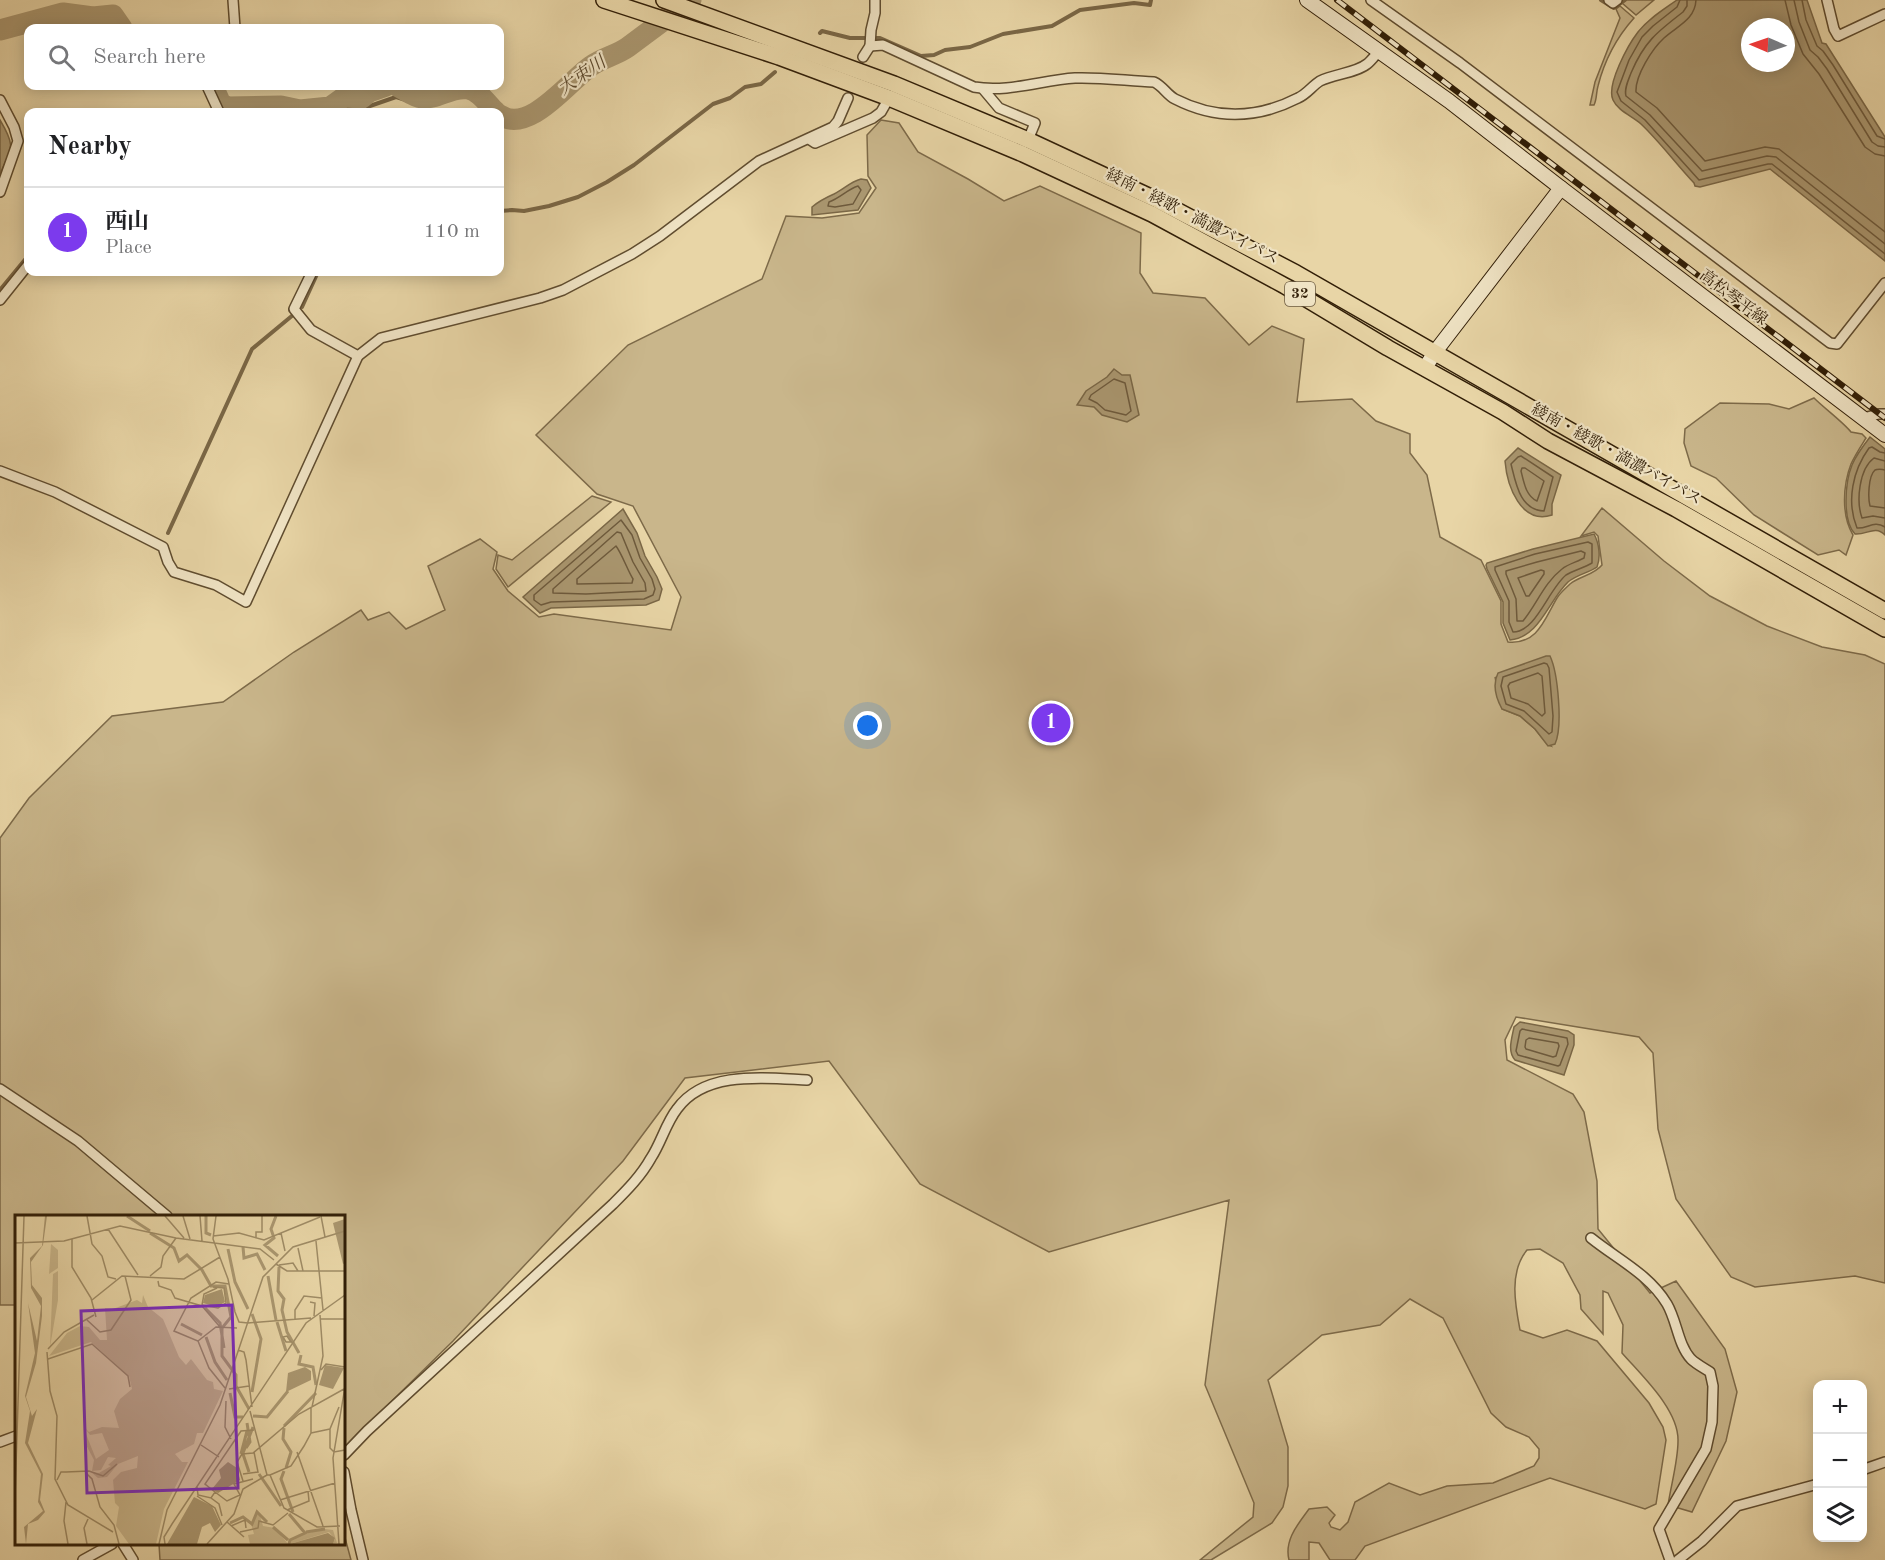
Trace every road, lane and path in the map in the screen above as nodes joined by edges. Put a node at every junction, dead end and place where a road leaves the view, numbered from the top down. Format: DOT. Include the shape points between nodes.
graph roads {
  1 [pos="233,0"];
  2 [pos="604,0"];
  3 [pos="664,0"];
  4 [pos="874,0"];
  5 [pos="1308,0"];
  6 [pos="1371,0"];
  7 [pos="1609,0"];
  8 [pos="1617,0"];
  9 [pos="1827,0"];
  10 [pos="1885,14"];
  11 [pos="235,24"];
  12 [pos="870,41"];
  13 [pos="1380,50"];
  14 [pos="863,57"];
  15 [pos="983,89"];
  16 [pos="209,90"];
  17 [pos="848,98"];
  18 [pos="889,98"];
  19 [pos="0,100"];
  20 [pos="217,108"];
  21 [pos="809,139"];
  22 [pos="1028,140"];
  23 [pos="1561,188"];
  24 [pos="0,192"];
  25 [pos="24,271"];
  26 [pos="310,276"];
  27 [pos="1885,283"];
  28 [pos="0,300"];
  29 [pos="1435,352"];
  30 [pos="358,356"];
  31 [pos="1425,368"];
  32 [pos="1883,415"];
  33 [pos="1863,417"];
  34 [pos="1885,435"];
  35 [pos="0,471"];
  36 [pos="1885,611"];
  37 [pos="1885,629"];
  38 [pos="807,1080"];
  39 [pos="0,1089"];
  40 [pos="165,1215"];
  41 [pos="1591,1238"];
  42 [pos="15,1436"];
  43 [pos="0,1442"];
  44 [pos="345,1454"];
  45 [pos="1885,1462"];
  46 [pos="1867,1469"];
  47 [pos="345,1477"];
  48 [pos="1813,1485"];
  49 [pos="110,1545"];
  50 [pos="124,1545"];
  51 [pos="83,1560"];
  52 [pos="133,1560"];
  53 [pos="363,1560"];
  54 [pos="1670,1560"];
  55 [pos="1678,1560"];
  1 -- 11 [label="street"];
  2 -- 18 [label="highway, 綾南・綾歌・満濃バイパス / 32" via="779,57"];
  3 -- 22 [label="highway, 綾南・綾歌・満濃バイパス / 32" via="894,84"];
  4 -- 12 [label="street"];
  5 -- 13 [label="main road, 高松琴平線"];
  6 -- 27 [label="street" via="1830,343 1837,344"];
  7 -- 8 [label="street"];
  9 -- 10 [label="street" via="1838,36"];
  12 -- 14 [label="street"];
  12 -- 15 [label="street"];
  13 -- 15 [label="street" via="1366,65 1321,81 1302,97 1249,114 1200,110 1172,98 1154,82 1075,78"];
  13 -- 23 [label="main road, 高松琴平線"];
  15 -- 22 [label="street" via="999,108 1035,123"];
  16 -- 20 [label="street"];
  17 -- 21 [label="street" via="833,127"];
  18 -- 21 [label="street" via="873,118 814,143"];
  18 -- 31 [label="highway, 綾南・綾歌・満濃バイパス / 32" via="1152,214 1286,286"];
  19 -- 24 [label="street" via="18,141"];
  21 -- 30 [label="street" via="759,161 660,236 563,290 381,338"];
  22 -- 29 [label="highway, 綾南・綾歌・満濃バイパス / 32" via="1157,200"];
  23 -- 29 [label="main road"];
  23 -- 33 [label="main road, 高松琴平線"];
  25 -- 28 [label="street"];
  26 -- 30 [label="street" via="294,309 311,330"];
  29 -- 31 [label="main road"];
  29 -- 36 [label="highway, 綾南・綾歌・満濃バイパス / 32"];
  30 -- 35 [label="street" via="246,602 216,585 174,572 163,547 55,492"];
  31 -- 37 [label="highway, 綾南・綾歌・満濃バイパス / 32"];
  32 -- 33 [label="street"];
  33 -- 34 [label="main road, 高松琴平線"];
  38 -- 44 [label="street" via="749,1077 722,1082 688,1096 638,1178"];
  39 -- 40 [label="street" via="78,1141"];
  41 -- 54 [label="street" via="1653,1286 1667,1304 1683,1348 1710,1372 1712,1422 1706,1449 1659,1529"];
  42 -- 43 [label="street"];
  45 -- 46 [label="street"];
  47 -- 53 [label="street"];
  48 -- 55 [label="street" via="1737,1506"];
  49 -- 51 [label="street"];
  50 -- 52 [label="street"];
}
